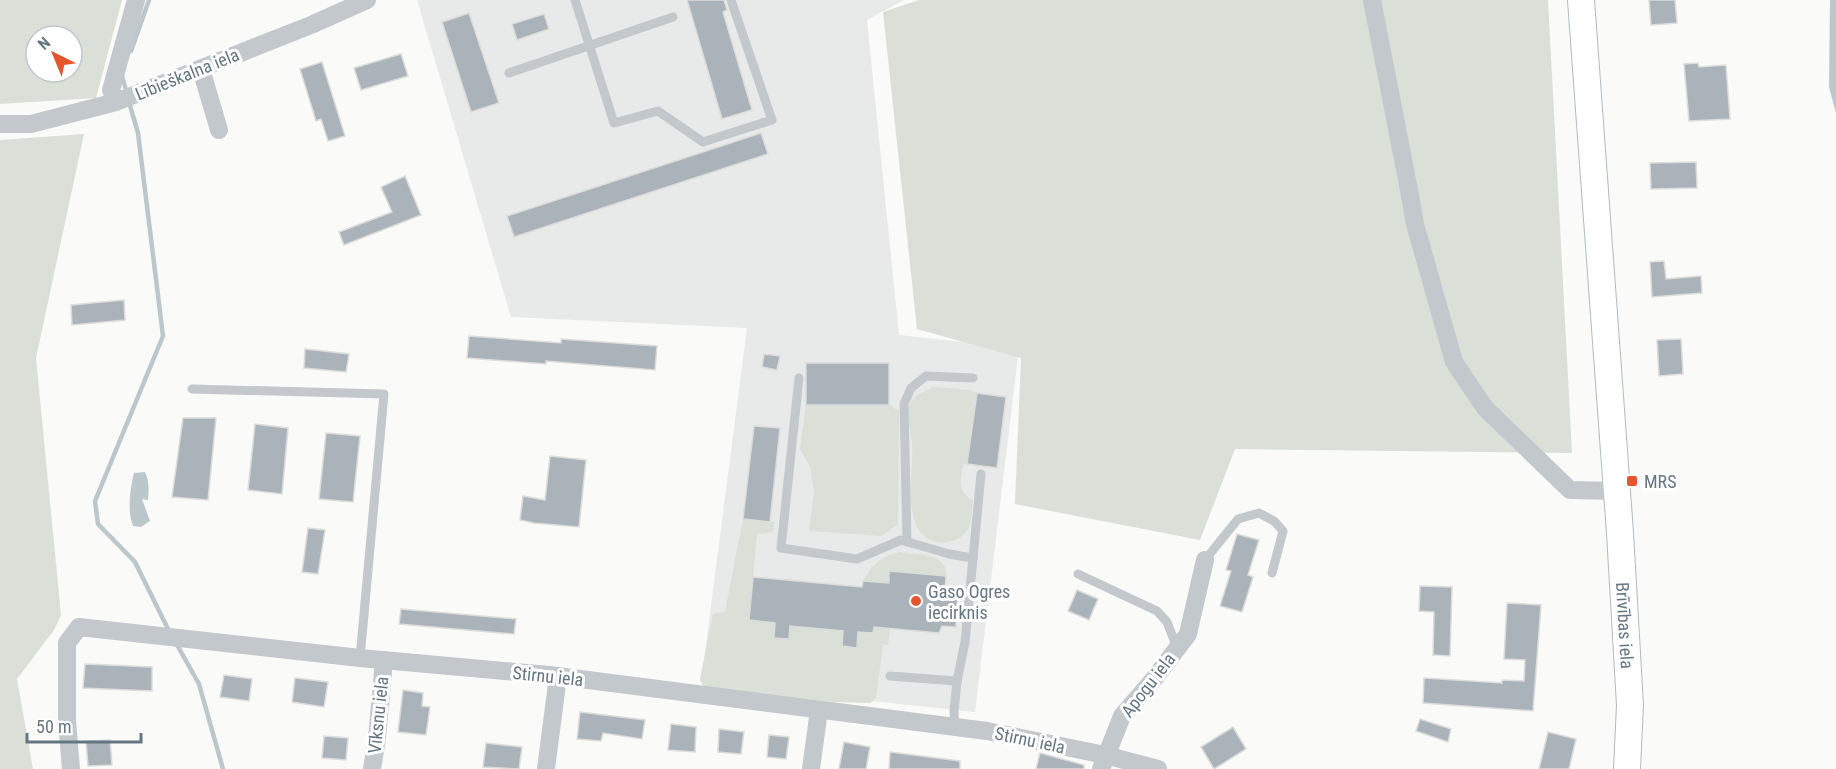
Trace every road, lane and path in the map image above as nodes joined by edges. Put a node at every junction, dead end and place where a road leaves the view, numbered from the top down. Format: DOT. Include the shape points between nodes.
graph roads {
  1 [pos="136,0"];
  2 [pos="368,0"];
  3 [pos="575,0"];
  4 [pos="731,0"];
  5 [pos="1372,0"];
  6 [pos="1581,0"];
  7 [pos="673,17"];
  8 [pos="589,45"];
  9 [pos="201,69"];
  10 [pos="509,73"];
  11 [pos="116,102"];
  12 [pos="0,124"];
  13 [pos="219,130"];
  14 [pos="799,378"];
  15 [pos="973,378"];
  16 [pos="192,389"];
  17 [pos="981,474"];
  18 [pos="1617,486"];
  19 [pos="907,542"];
  20 [pos="973,558"];
  21 [pos="1205,560"];
  22 [pos="1272,573"];
  23 [pos="1078,574"];
  24 [pos="1177,648"];
  25 [pos="360,658"];
  26 [pos="384,660"];
  27 [pos="558,676"];
  28 [pos="890,676"];
  29 [pos="957,681"];
  30 [pos="819,710"];
  31 [pos="955,727"];
  32 [pos="1103,762"];
  33 [pos="71,769"];
  34 [pos="372,769"];
  35 [pos="546,769"];
  36 [pos="811,769"];
  37 [pos="1158,769"];
  38 [pos="1628,769"];
  1 -- 11 [label="street" via="111,90"];
  2 -- 9 [label="street, Lībieškalna iela"];
  3 -- 8 [label="lane"];
  4 -- 8 [label="lane" via="772,120 703,142 658,111 614,123"];
  5 -- 18 [label="street" via="1414,224 1454,362 1485,408 1570,490"];
  6 -- 18 [label="main road, Brīvības iela"];
  7 -- 8 [label="lane"];
  8 -- 10 [label="lane"];
  9 -- 11 [label="street, Lībieškalna iela"];
  9 -- 13 [label="street"];
  11 -- 12 [label="street, Lībieškalna iela" via="31,124"];
  14 -- 19 [label="lane" via="781,548 857,559 900,540"];
  15 -- 19 [label="lane" via="926,376 911,388 904,404"];
  16 -- 25 [label="lane" via="384,394"];
  17 -- 20 [label="lane"];
  18 -- 38 [label="main road, Brīvības iela" via="1630,705"];
  19 -- 20 [label="lane"];
  20 -- 29 [label="lane"];
  21 -- 22 [label="lane" via="1238,519 1259,513 1283,531"];
  21 -- 24 [label="street, Apogu iela" via="1188,634"];
  23 -- 24 [label="lane, Apogu iela" via="1157,611 1167,622"];
  24 -- 32 [label="street, Apogu iela" via="1122,716"];
  25 -- 26 [label="street, Stirnu iela"];
  25 -- 33 [label="street, Stirnu iela" via="80,627 67,643"];
  26 -- 27 [label="street, Stirnu iela"];
  26 -- 34 [label="street, Vīksnu iela"];
  27 -- 30 [label="street, Stirnu iela"];
  27 -- 35 [label="street"];
  28 -- 29 [label="lane"];
  29 -- 31 [label="lane"];
  30 -- 31 [label="street, Stirnu iela"];
  30 -- 36 [label="street"];
  31 -- 32 [label="street, Stirnu iela" via="987,731"];
  32 -- 37 [label="street, Stirnu iela"];
}
